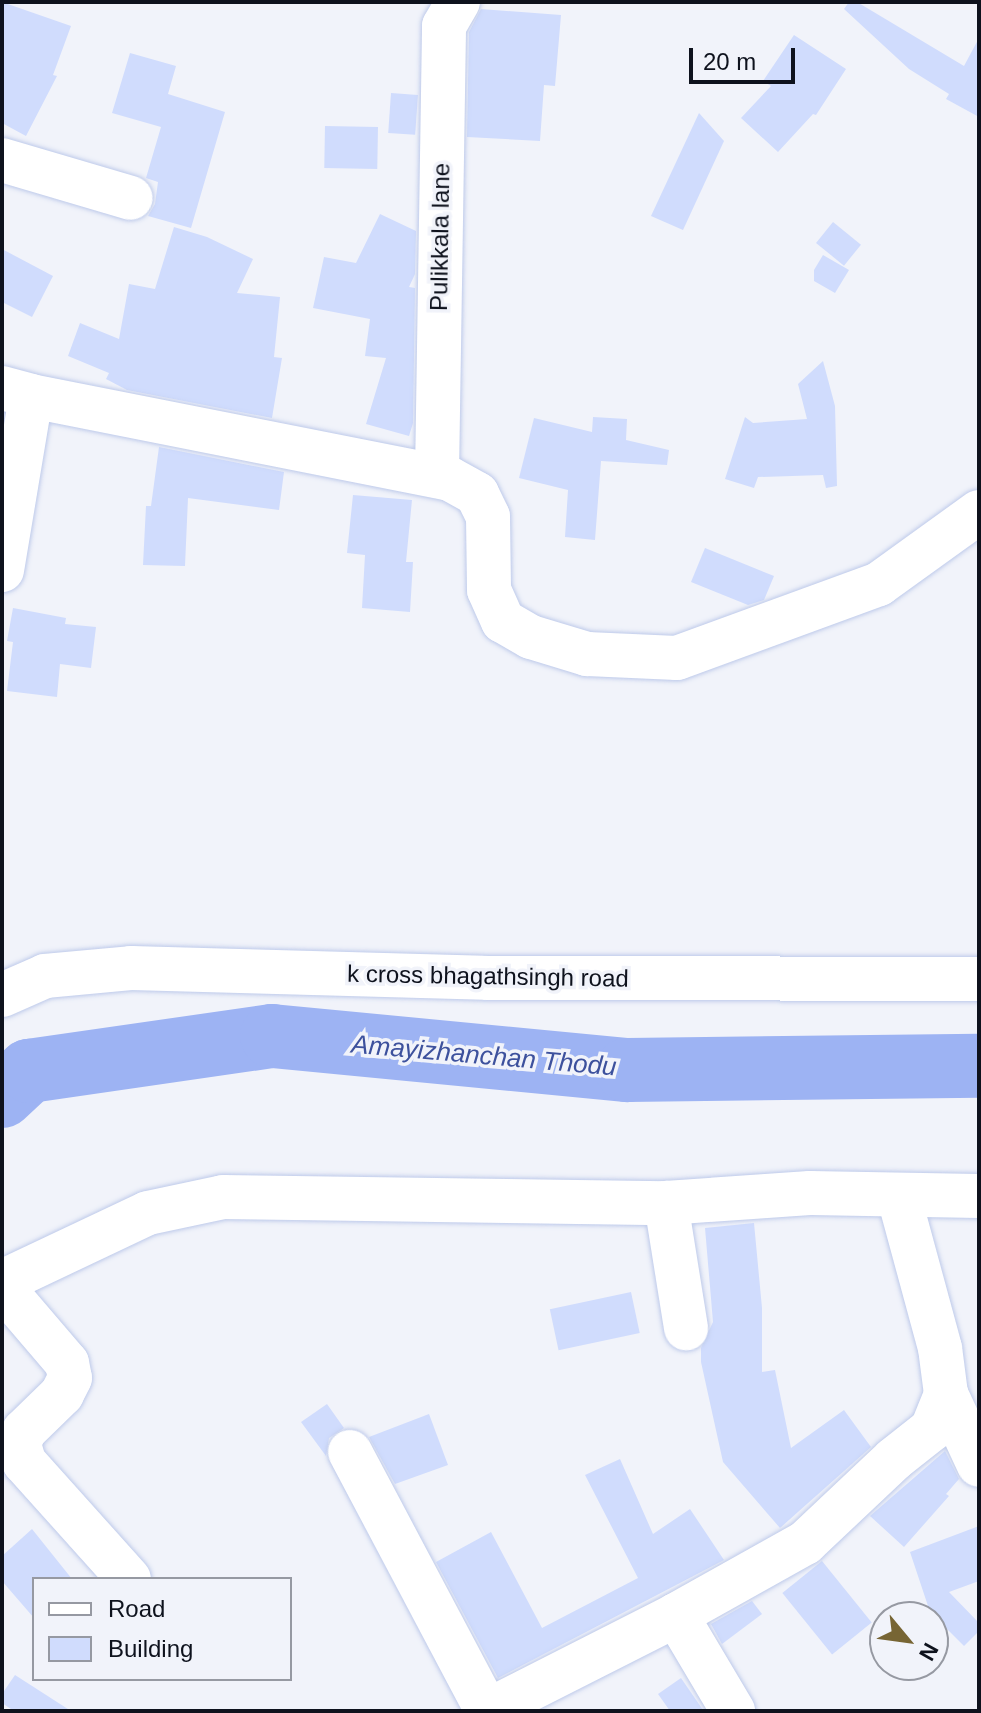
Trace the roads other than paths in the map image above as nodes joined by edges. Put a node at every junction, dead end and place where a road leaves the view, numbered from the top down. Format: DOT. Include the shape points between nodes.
graph roads {
  1 [pos="458,2"];
  2 [pos="2,160"];
  3 [pos="131,198"];
  4 [pos="17,392"];
  5 [pos="437,475"];
  6 [pos="979,512"];
  7 [pos="2,570"];
  8 [pos="979,979"];
  9 [pos="2,995"];
  10 [pos="979,1196"];
  11 [pos="899,1197"];
  12 [pos="666,1203"];
  13 [pos="2,1285"];
  14 [pos="686,1328"];
  15 [pos="946,1394"];
  16 [pos="350,1452"];
  17 [pos="979,1465"];
  18 [pos="127,1577"];
  19 [pos="676,1615"];
  20 [pos="487,1711"];
  21 [pos="733,1711"];
  1 -- 5 [label="street, Pulikkala lane" via="444,26"];
  2 -- 3 [label="street"];
  4 -- 5 [label="street"];
  4 -- 7 [label="street"];
  5 -- 6 [label="street" via="477,494 488,517 489,590 503,621 531,637 587,654 677,658 879,584"];
  8 -- 9 [label="street, k cross bhagathsingh road" via="503,978 131,968 45,976"];
  10 -- 11 [label="street"];
  11 -- 12 [label="street" via="810,1193"];
  11 -- 15 [label="street" via="940,1348"];
  12 -- 13 [label="street" via="223,1197 148,1213"];
  12 -- 14 [label="street"];
  13 -- 18 [label="street" via="67,1363 70,1378 62,1394 24,1431 19,1444 24,1462"];
  15 -- 17 [label="street"];
  15 -- 19 [label="street" via="932,1429 805,1543"];
  16 -- 20 [label="street"];
  19 -- 20 [label="street"];
  19 -- 21 [label="street"];
}
